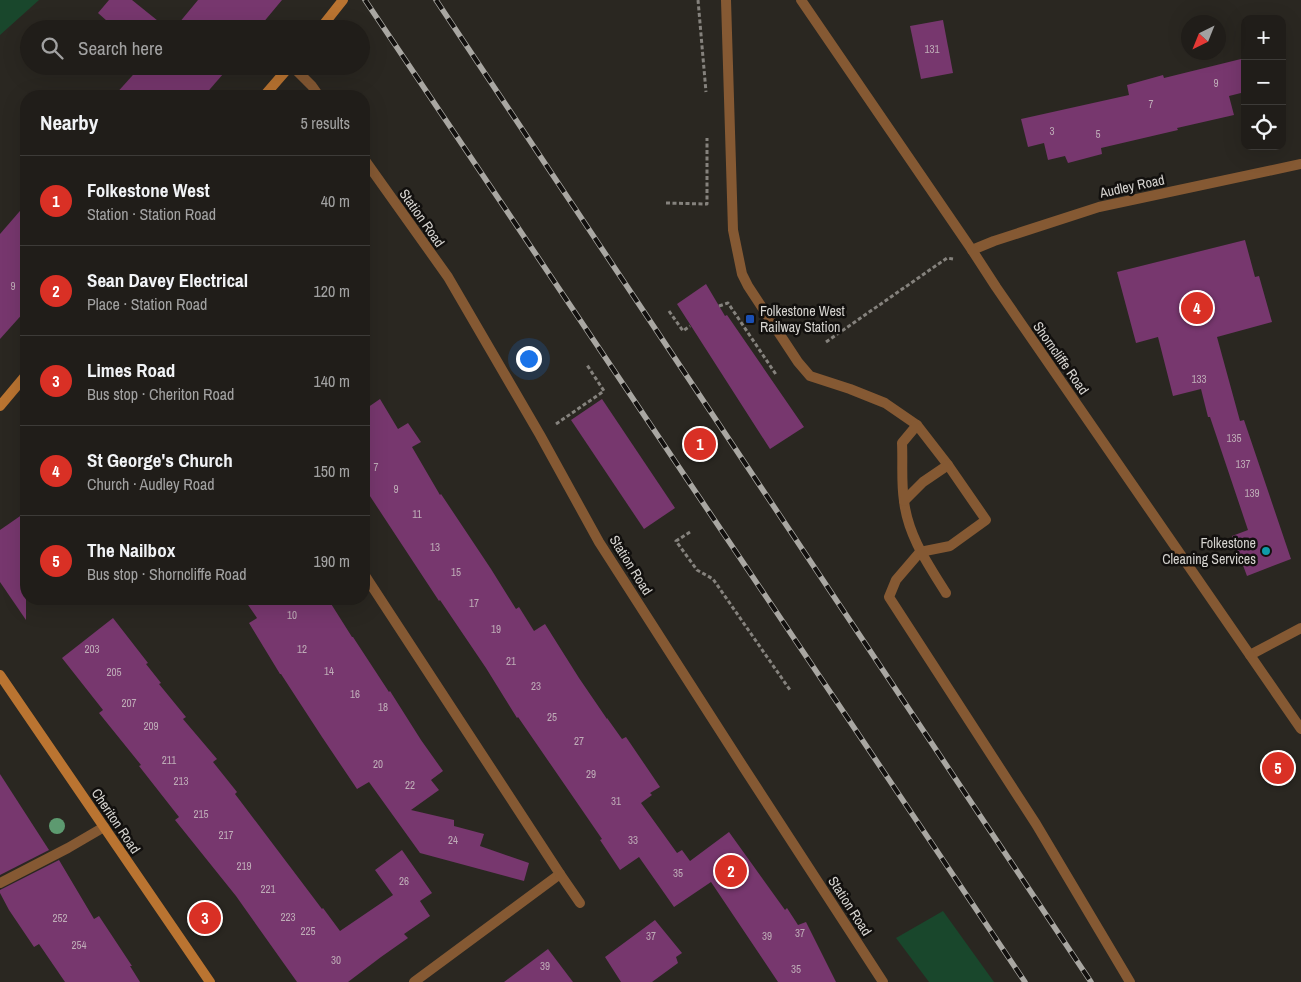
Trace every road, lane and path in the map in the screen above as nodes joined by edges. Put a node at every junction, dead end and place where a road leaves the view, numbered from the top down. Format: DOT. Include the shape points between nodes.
graph roads {
  1 [pos="343,0"];
  2 [pos="698,0"];
  3 [pos="726,0"];
  4 [pos="802,0"];
  5 [pos="327,20"];
  6 [pos="283,75"];
  7 [pos="300,75"];
  8 [pos="269,90"];
  9 [pos="315,90"];
  10 [pos="706,96"];
  11 [pos="707,135"];
  12 [pos="1301,164"];
  13 [pos="370,167"];
  14 [pos="666,204"];
  15 [pos="972,250"];
  16 [pos="947,258"];
  17 [pos="719,306"];
  18 [pos="669,311"];
  19 [pos="690,326"];
  20 [pos="826,342"];
  21 [pos="586,365"];
  22 [pos="777,376"];
  23 [pos="20,382"];
  24 [pos="0,406"];
  25 [pos="917,425"];
  26 [pos="540,435"];
  27 [pos="948,465"];
  28 [pos="904,501"];
  29 [pos="690,532"];
  30 [pos="920,552"];
  31 [pos="370,583"];
  32 [pos="946,592"];
  33 [pos="1301,628"];
  34 [pos="1250,655"];
  35 [pos="0,675"];
  36 [pos="790,690"];
  37 [pos="1301,729"];
  38 [pos="104,827"];
  39 [pos="560,874"];
  40 [pos="0,882"];
  41 [pos="580,902"];
  42 [pos="210,982"];
  43 [pos="414,982"];
  44 [pos="883,982"];
  45 [pos="1130,982"];
  1 -- 5 [label="main road"];
  2 -- 10 [label="path"];
  3 -- 25 [label="street" via="733,230 742,274 810,376 885,403"];
  4 -- 15 [label="street, Shorncliffe Road"];
  6 -- 8 [label="main road"];
  7 -- 9 [label="street"];
  11 -- 14 [label="path" via="707,204"];
  12 -- 15 [label="street, Audley Road" via="1098,207"];
  13 -- 26 [label="street, Station Road" via="448,277"];
  15 -- 34 [label="street, Shorncliffe Road"];
  16 -- 20 [label="path"];
  17 -- 22 [label="path" via="728,303"];
  18 -- 19 [label="path" via="683,330"];
  21 -- 26 [label="path" via="604,391"];
  23 -- 24 [label="main road"];
  25 -- 27 [label="street"];
  25 -- 28 [label="street" via="902,443"];
  26 -- 44 [label="street, Station Road" via="600,542"];
  27 -- 28 [label="street" via="923,482"];
  27 -- 30 [label="street" via="986,520 950,546"];
  28 -- 30 [label="street" via="908,523"];
  29 -- 36 [label="path" via="676,542 697,570 713,579"];
  30 -- 32 [label="street"];
  30 -- 45 [label="street" via="896,580 889,597 1036,824"];
  31 -- 39 [label="street"];
  33 -- 34 [label="street"];
  34 -- 37 [label="street, Shorncliffe Road"];
  35 -- 38 [label="main road, Cheriton Road"];
  38 -- 40 [label="street"];
  38 -- 42 [label="main road, Cheriton Road"];
  39 -- 41 [label="street"];
  39 -- 43 [label="street"];
}
